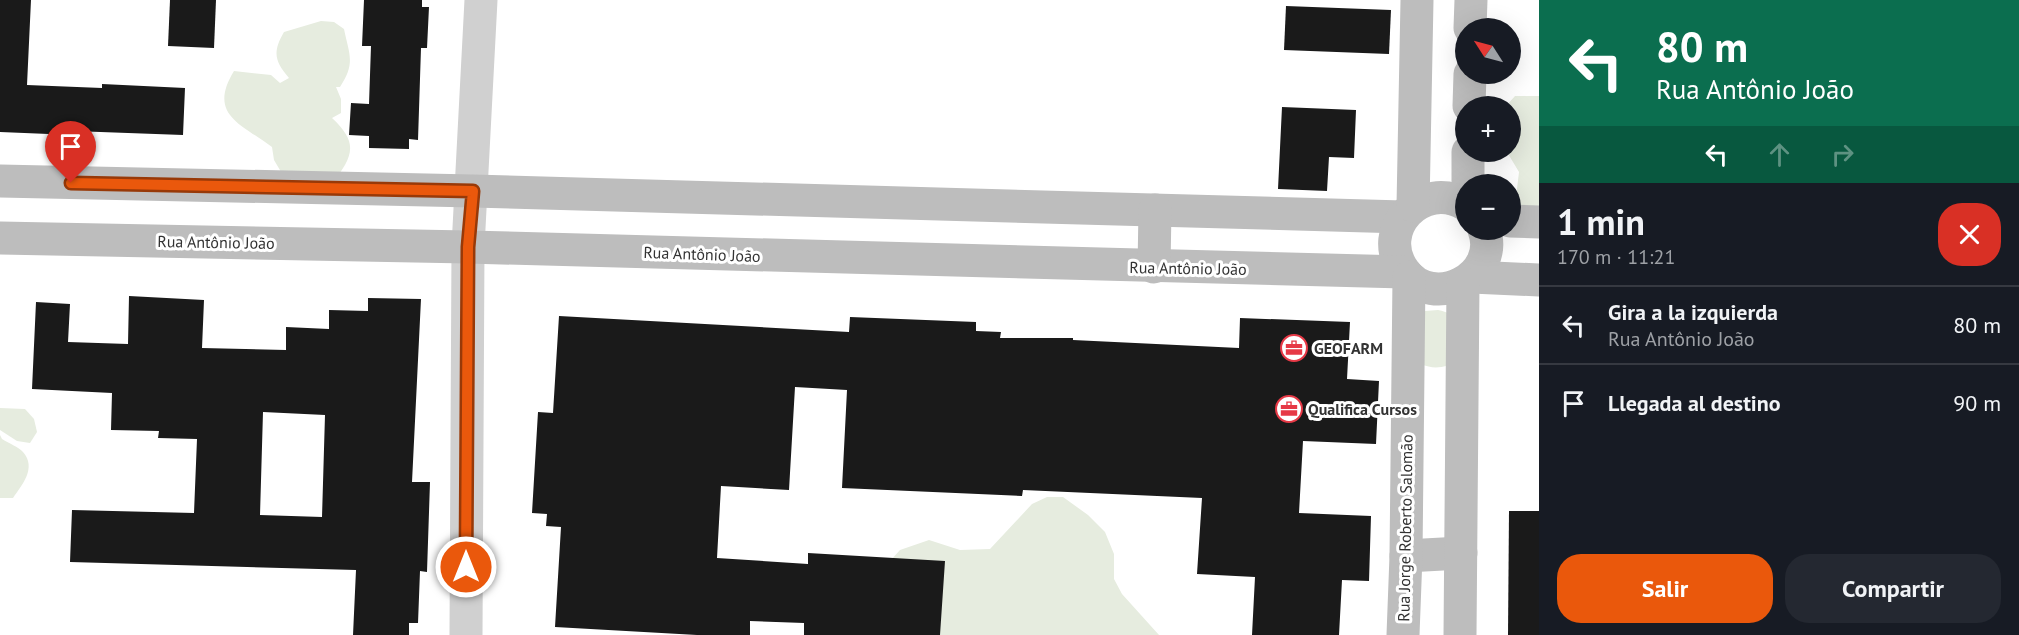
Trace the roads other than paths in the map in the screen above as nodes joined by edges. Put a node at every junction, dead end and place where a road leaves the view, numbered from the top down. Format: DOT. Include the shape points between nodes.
graph roads {
  1 [pos="481,0"];
  2 [pos="1417,0"];
  3 [pos="1471,0"];
  4 [pos="1470,18"];
  5 [pos="0,181"];
  6 [pos="473,191"];
  7 [pos="1455,199"];
  8 [pos="1155,210"];
  9 [pos="1408,211"];
  10 [pos="1521,221"];
  11 [pos="1539,222"];
  12 [pos="0,238"];
  13 [pos="1485,240"];
  14 [pos="468,247"];
  15 [pos="1154,267"];
  16 [pos="1407,275"];
  17 [pos="1468,280"];
  18 [pos="1539,280"];
  19 [pos="1461,553"];
  20 [pos="1406,556"];
  21 [pos="466,635"];
  22 [pos="1403,635"];
  23 [pos="1460,635"];
  1 -- 6 [label="street"];
  2 -- 9 [label="main road"];
  3 -- 4 [label="main road"];
  5 -- 6 [label="main road"];
  6 -- 8 [label="main road"];
  6 -- 14 [label="street"];
  7 -- 9 [label="main road" via="1428,199"];
  8 -- 9 [label="main road"];
  8 -- 15 [label="main road"];
  9 -- 16 [label="main road" via="1396,230 1394,245"];
  10 -- 11 [label="main road"];
  12 -- 14 [label="main road, Rua Antônio João"];
  13 -- 17 [label="main road" via="1481,265"];
  14 -- 15 [label="main road, Rua Antônio João"];
  14 -- 21 [label="street"];
  15 -- 16 [label="main road, Rua Antônio João"];
  16 -- 17 [label="main road" via="1430,289 1445,289"];
  16 -- 20 [label="main road, Rua Jorge Roberto Salomão"];
  17 -- 18 [label="main road"];
  17 -- 19 [label="main road"];
  19 -- 20 [label="main road"];
  19 -- 23 [label="main road"];
  20 -- 22 [label="main road, Rua Jorge Roberto Salomão"];
}
